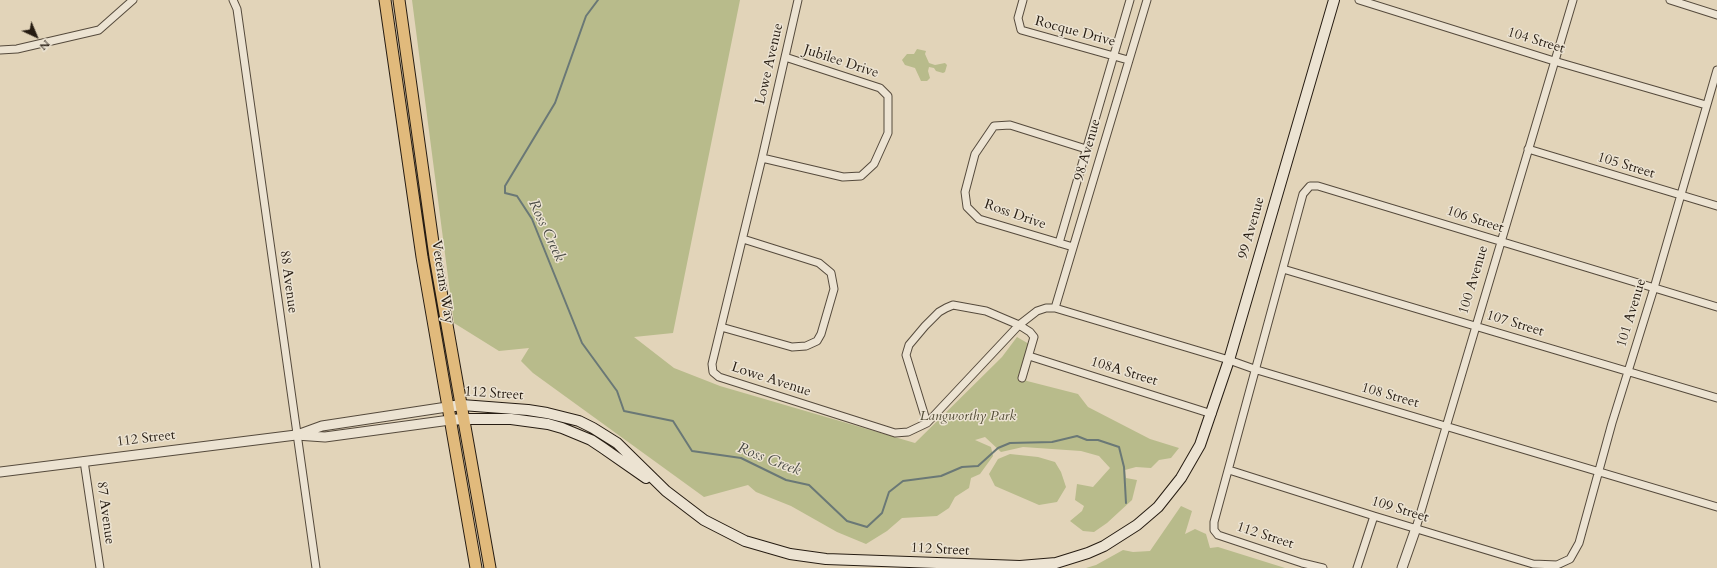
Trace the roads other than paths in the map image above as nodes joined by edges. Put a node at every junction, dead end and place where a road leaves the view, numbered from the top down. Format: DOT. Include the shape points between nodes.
graph roads {
  1 [pos="133,0"];
  2 [pos="233,0"];
  3 [pos="385,0"];
  4 [pos="399,0"];
  5 [pos="798,0"];
  6 [pos="1023,0"];
  7 [pos="1130,0"];
  8 [pos="1147,0"];
  9 [pos="1334,0"];
  10 [pos="1359,0"];
  11 [pos="1572,0"];
  12 [pos="1670,0"];
  13 [pos="1717,15"];
  14 [pos="0,50"];
  15 [pos="1114,56"];
  16 [pos="784,57"];
  17 [pos="1128,60"];
  18 [pos="1554,61"];
  19 [pos="1717,70"];
  20 [pos="1706,105"];
  21 [pos="1086,149"];
  22 [pos="1528,149"];
  23 [pos="762,158"];
  24 [pos="1681,196"];
  25 [pos="1717,206"];
  26 [pos="743,239"];
  27 [pos="1500,242"];
  28 [pos="1059,243"];
  29 [pos="1073,247"];
  30 [pos="1283,269"];
  31 [pos="1654,288"];
  32 [pos="1717,307"];
  33 [pos="1055,308"];
  34 [pos="1019,325"];
  35 [pos="1475,325"];
  36 [pos="721,327"];
  37 [pos="1029,356"];
  38 [pos="1229,360"];
  39 [pos="1257,370"];
  40 [pos="1628,371"];
  41 [pos="1022,378"];
  42 [pos="1717,398"];
  43 [pos="462,405"];
  44 [pos="447,407"];
  45 [pos="1212,414"];
  46 [pos="464,418"];
  47 [pos="450,420"];
  48 [pos="927,423"];
  49 [pos="1445,426"];
  50 [pos="296,435"];
  51 [pos="84,461"];
  52 [pos="1191,462"];
  53 [pos="1229,470"];
  54 [pos="0,472"];
  55 [pos="1598,472"];
  56 [pos="666,492"];
  57 [pos="1717,507"];
  58 [pos="1374,516"];
  59 [pos="1416,528"];
  60 [pos="1566,561"];
  61 [pos="100,568"];
  62 [pos="316,568"];
  63 [pos="476,568"];
  64 [pos="490,568"];
  65 [pos="1323,568"];
  66 [pos="1357,568"];
  67 [pos="1402,568"];
  1 -- 14 [label="street" via="99,30 17,49"];
  2 -- 50 [label="street, 88 Avenue" via="237,9"];
  3 -- 44 [label="main road, Veterans Way"];
  4 -- 43 [label="main road, Veterans Way" via="435,257"];
  5 -- 16 [label="street, Lowe Avenue"];
  6 -- 15 [label="street, Rocque Drive" via="1018,18 1021,30"];
  7 -- 15 [label="street"];
  8 -- 17 [label="street, 98 Avenue"];
  9 -- 38 [label="main road, 99 Avenue"];
  10 -- 18 [label="street, 104 Street"];
  11 -- 18 [label="street, 100 Avenue"];
  12 -- 13 [label="street"];
  15 -- 17 [label="street, Rocque Drive"];
  15 -- 21 [label="street"];
  16 -- 23 [label="street, Lowe Avenue"];
  16 -- 23 [label="street, Jubilee Drive" via="880,88 888,96 888,133 874,164 861,176 842,178"];
  17 -- 29 [label="street, 98 Avenue"];
  18 -- 20 [label="street, 104 Street"];
  18 -- 22 [label="street, 100 Avenue"];
  19 -- 20 [label="street, 101 Avenue"];
  20 -- 24 [label="street, 101 Avenue"];
  21 -- 28 [label="street"];
  21 -- 28 [label="street, Ross Drive" via="1010,124 994,126 975,154 965,192 967,207 979,219"];
  22 -- 24 [label="street, 105 Street"];
  22 -- 27 [label="street, 100 Avenue"];
  23 -- 26 [label="street, Lowe Avenue"];
  24 -- 25 [label="street, 105 Street"];
  24 -- 31 [label="street, 101 Avenue"];
  26 -- 36 [label="street, Lowe Avenue"];
  26 -- 36 [label="street" via="819,263 831,273 834,289 819,338 811,345 802,348 792,347"];
  27 -- 30 [label="street, 106 Street" via="1313,185 1307,188 1304,194"];
  27 -- 31 [label="street, 106 Street"];
  27 -- 35 [label="street, 100 Avenue"];
  28 -- 29 [label="street, Ross Drive"];
  29 -- 33 [label="street, 98 Avenue"];
  30 -- 35 [label="street, 107 Street"];
  30 -- 39 [label="street"];
  31 -- 32 [label="street, 106 Street"];
  31 -- 40 [label="street, 101 Avenue"];
  33 -- 34 [label="street, Lowe Avenue" via="1037,311"];
  33 -- 38 [label="street, 108 Street"];
  34 -- 37 [label="street" via="1034,337"];
  34 -- 48 [label="street, Lowe Avenue"];
  34 -- 48 [label="street" via="986,311 954,305 939,312 925,326 909,345 906,355"];
  35 -- 40 [label="street, 107 Street"];
  35 -- 49 [label="street, 100 Avenue"];
  36 -- 48 [label="street, Lowe Avenue" via="712,367 723,379 895,433 908,432"];
  37 -- 41 [label="street"];
  37 -- 45 [label="street, 108A Street"];
  38 -- 39 [label="street, 108 Street"];
  38 -- 45 [label="main road, 99 Avenue"];
  39 -- 49 [label="street, 108 Street"];
  39 -- 53 [label="street"];
  40 -- 42 [label="street, 107 Street"];
  40 -- 55 [label="street, 101 Avenue"];
  43 -- 44 [label="main road, 112 Street"];
  43 -- 46 [label="main road, Veterans Way"];
  43 -- 56 [label="main road, 112 Street" via="547,413 579,421 616,443"];
  44 -- 47 [label="main road, Veterans Way"];
  44 -- 50 [label="street, 112 Street" via="322,426"];
  45 -- 52 [label="main road, 99 Avenue"];
  46 -- 47 [label="main road, 112 Street"];
  46 -- 56 [label="main road, 112 Street" via="511,419 562,428 591,440"];
  46 -- 64 [label="main road, Veterans Way"];
  47 -- 50 [label="street, 112 Street" via="325,437"];
  47 -- 63 [label="main road, Veterans Way"];
  49 -- 55 [label="street, 108 Street"];
  49 -- 59 [label="street, 100 Avenue"];
  50 -- 51 [label="street, 112 Street"];
  50 -- 62 [label="street, 88 Avenue"];
  51 -- 54 [label="street, 112 Street"];
  51 -- 61 [label="street, 87 Avenue"];
  52 -- 56 [label="main road, 112 Street" via="1158,507 1124,535 1073,558 1056,563 1020,566 826,559 790,554 733,535 699,516"];
  53 -- 58 [label="street, 109 Street"];
  53 -- 65 [label="street, 112 Street" via="1214,522 1215,533"];
  55 -- 57 [label="street, 108 Street"];
  55 -- 60 [label="street, 101 Avenue" via="1579,543 1570,559"];
  58 -- 59 [label="street, 109 Street"];
  58 -- 66 [label="street"];
  59 -- 60 [label="street, 109 Street" via="1533,564 1557,565"];
  59 -- 67 [label="street, 100 Avenue"];
}
